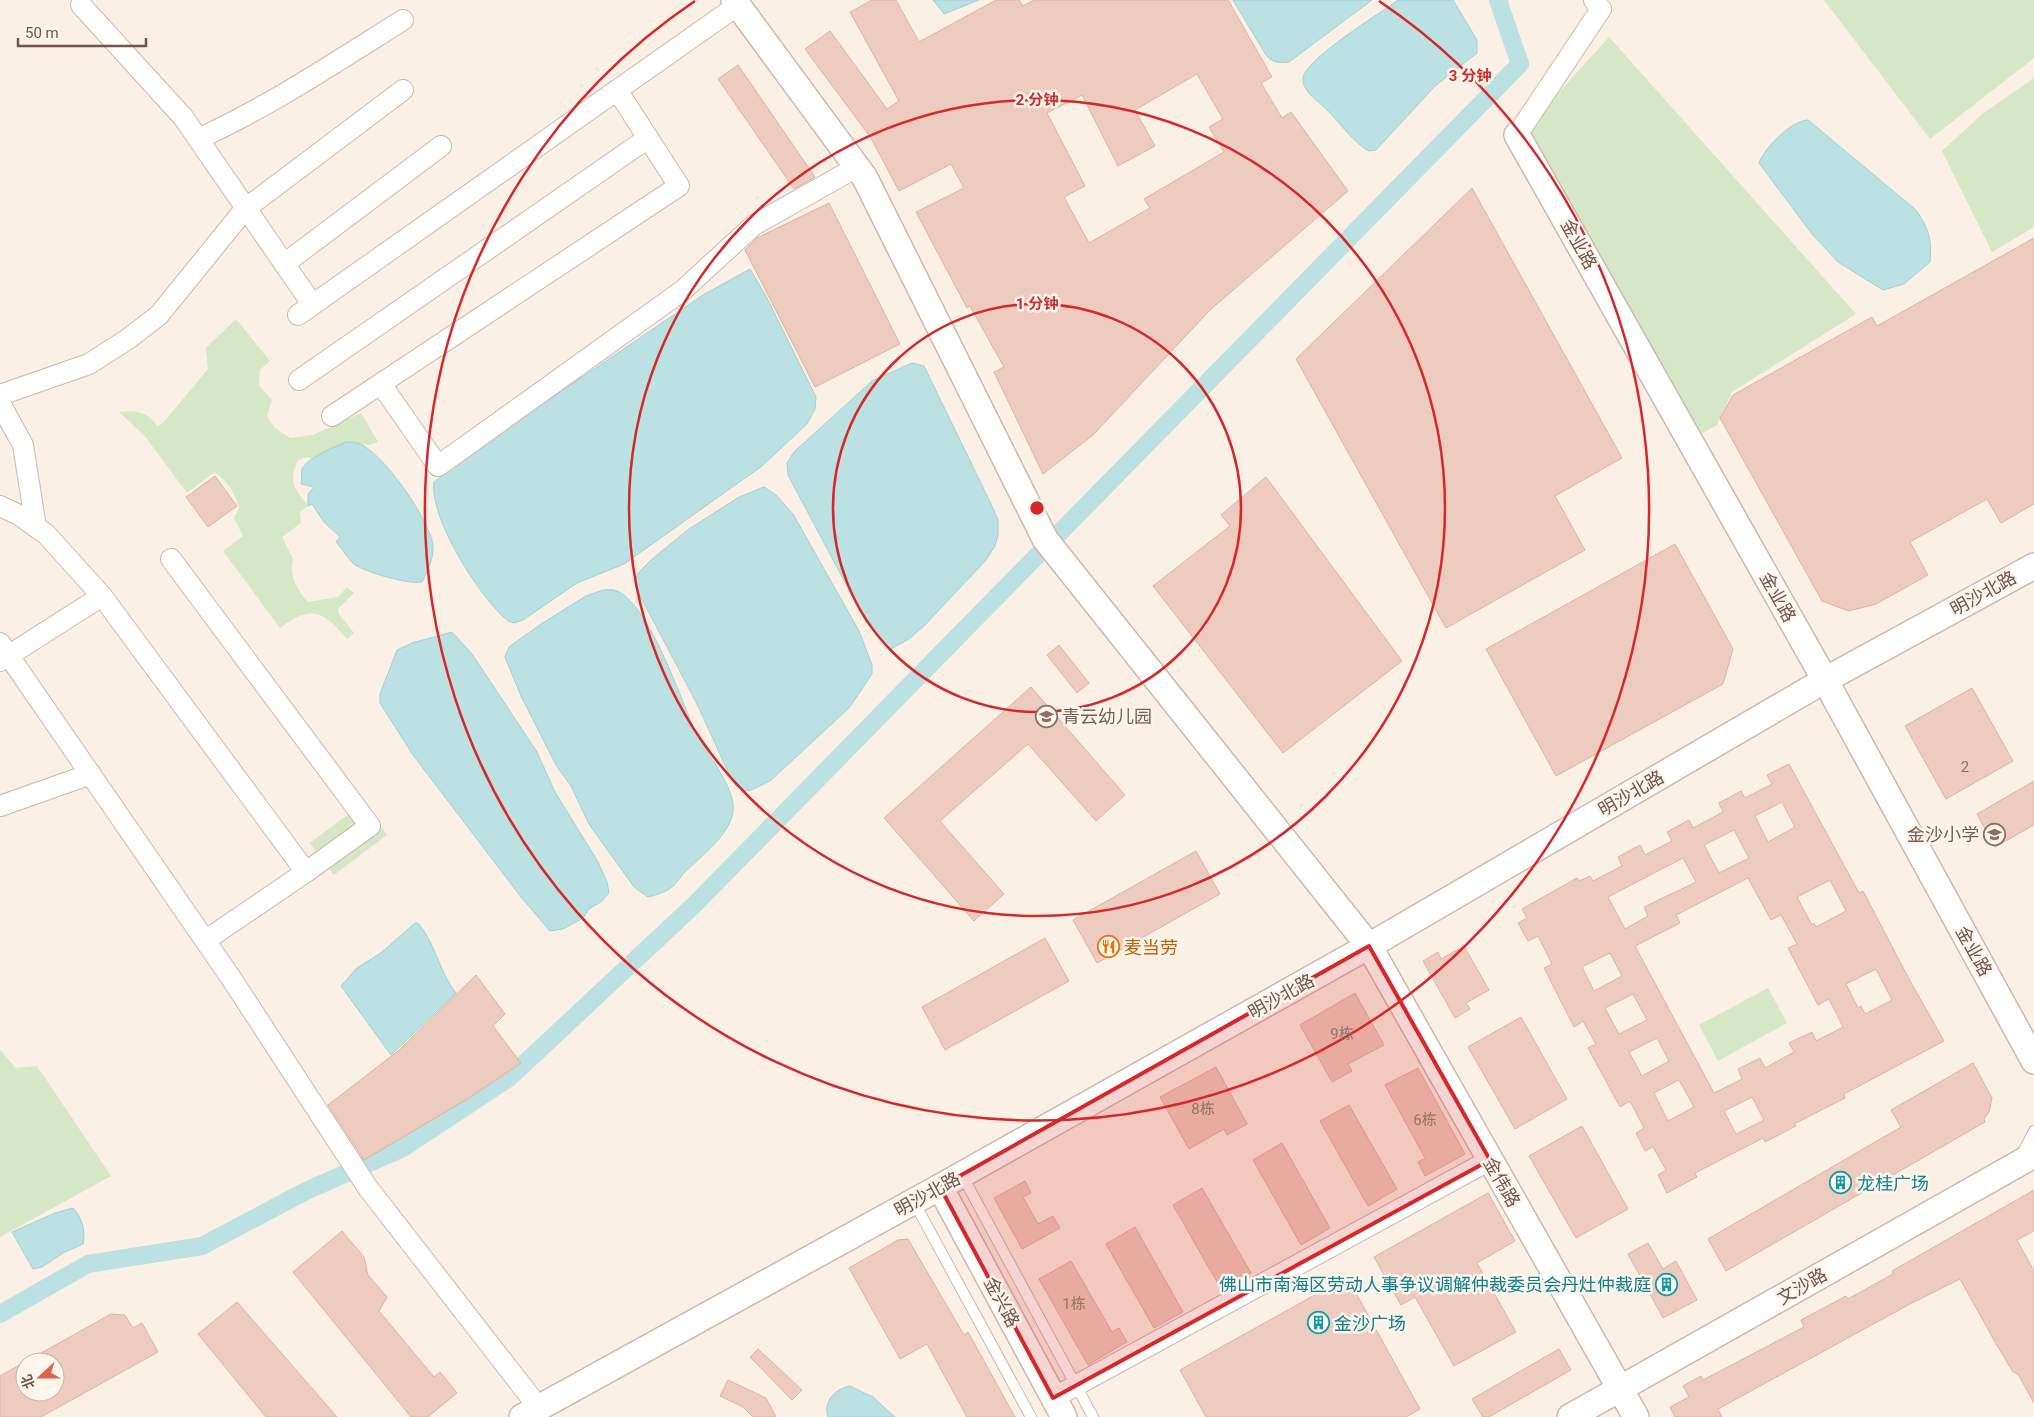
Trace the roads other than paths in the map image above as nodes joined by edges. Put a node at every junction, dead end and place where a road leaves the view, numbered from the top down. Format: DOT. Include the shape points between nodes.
graph roads {
  1 [pos="1594,0"];
  2 [pos="736,2"];
  3 [pos="80,5"];
  4 [pos="403,20"];
  5 [pos="403,90"];
  6 [pos="617,90"];
  7 [pos="1517,135"];
  8 [pos="648,138"];
  9 [pos="198,139"];
  10 [pos="441,146"];
  11 [pos="857,167"];
  12 [pos="245,209"];
  13 [pos="284,264"];
  14 [pos="299,380"];
  15 [pos="381,384"];
  16 [pos="0,395"];
  17 [pos="0,403"];
  18 [pos="332,416"];
  19 [pos="0,506"];
  20 [pos="36,527"];
  21 [pos="171,559"];
  22 [pos="2034,566"];
  23 [pos="102,596"];
  24 [pos="3,653"];
  25 [pos="1825,680"];
  26 [pos="90,774"];
  27 [pos="0,806"];
  28 [pos="306,872"];
  29 [pos="206,940"];
  30 [pos="1369,946"];
  31 [pos="2034,1061"];
  32 [pos="2034,1131"];
  33 [pos="1490,1160"];
  34 [pos="2028,1162"];
  35 [pos="962,1175"];
  36 [pos="940,1187"];
  37 [pos="914,1202"];
  38 [pos="1076,1385"];
  39 [pos="1620,1389"];
  40 [pos="1058,1407"];
  41 [pos="530,1412"];
  42 [pos="1031,1417"];
  43 [pos="1093,1417"];
  44 [pos="1570,1417"];
  45 [pos="1636,1417"];
  1 -- 7 [label="street" via="1601,9"];
  2 -- 6 [label="street"];
  2 -- 11 [label="street, 金伟路"];
  3 -- 9 [label="street" via="183,117"];
  4 -- 9 [label="street" via="246,116"];
  5 -- 12 [label="street"];
  6 -- 8 [label="street"];
  6 -- 13 [label="street" via="305,310"];
  7 -- 25 [label="street, 金业路"];
  8 -- 14 [label="street"];
  8 -- 15 [label="street" via="679,186"];
  9 -- 12 [label="street"];
  10 -- 13 [label="street"];
  11 -- 15 [label="street" via="754,225 682,291 438,466"];
  11 -- 30 [label="street, 金伟路" via="1050,546"];
  12 -- 13 [label="street"];
  12 -- 16 [label="street" via="159,314 128,339 89,364"];
  15 -- 18 [label="street"];
  17 -- 20 [label="street" via="22,445"];
  19 -- 20 [label="street"];
  20 -- 23 [label="street"];
  21 -- 28 [label="street" via="370,826"];
  22 -- 25 [label="street, 明沙北路"];
  23 -- 24 [label="street"];
  23 -- 28 [label="street"];
  24 -- 26 [label="street"];
  25 -- 30 [label="street, 明沙北路"];
  25 -- 31 [label="street, 金业路"];
  26 -- 27 [label="street"];
  26 -- 29 [label="street"];
  28 -- 29 [label="street"];
  29 -- 41 [label="street" via="368,1188"];
  30 -- 33 [label="street, 金伟路"];
  30 -- 35 [label="street, 明沙北路"];
  32 -- 34 [label="lane"];
  33 -- 38 [label="street"];
  33 -- 39 [label="street, 金伟路"];
  34 -- 39 [label="street, 文沙路"];
  35 -- 36 [label="street, 明沙北路"];
  35 -- 38 [label="lane"];
  36 -- 37 [label="street, 明沙北路"];
  36 -- 40 [label="street, 金兴路"];
  37 -- 41 [label="street, 明沙北路"];
  37 -- 42 [label="lane"];
  38 -- 40 [label="street"];
  38 -- 43 [label="lane"];
  39 -- 44 [label="street, 文沙路"];
  39 -- 45 [label="street, 金伟路"];
}
